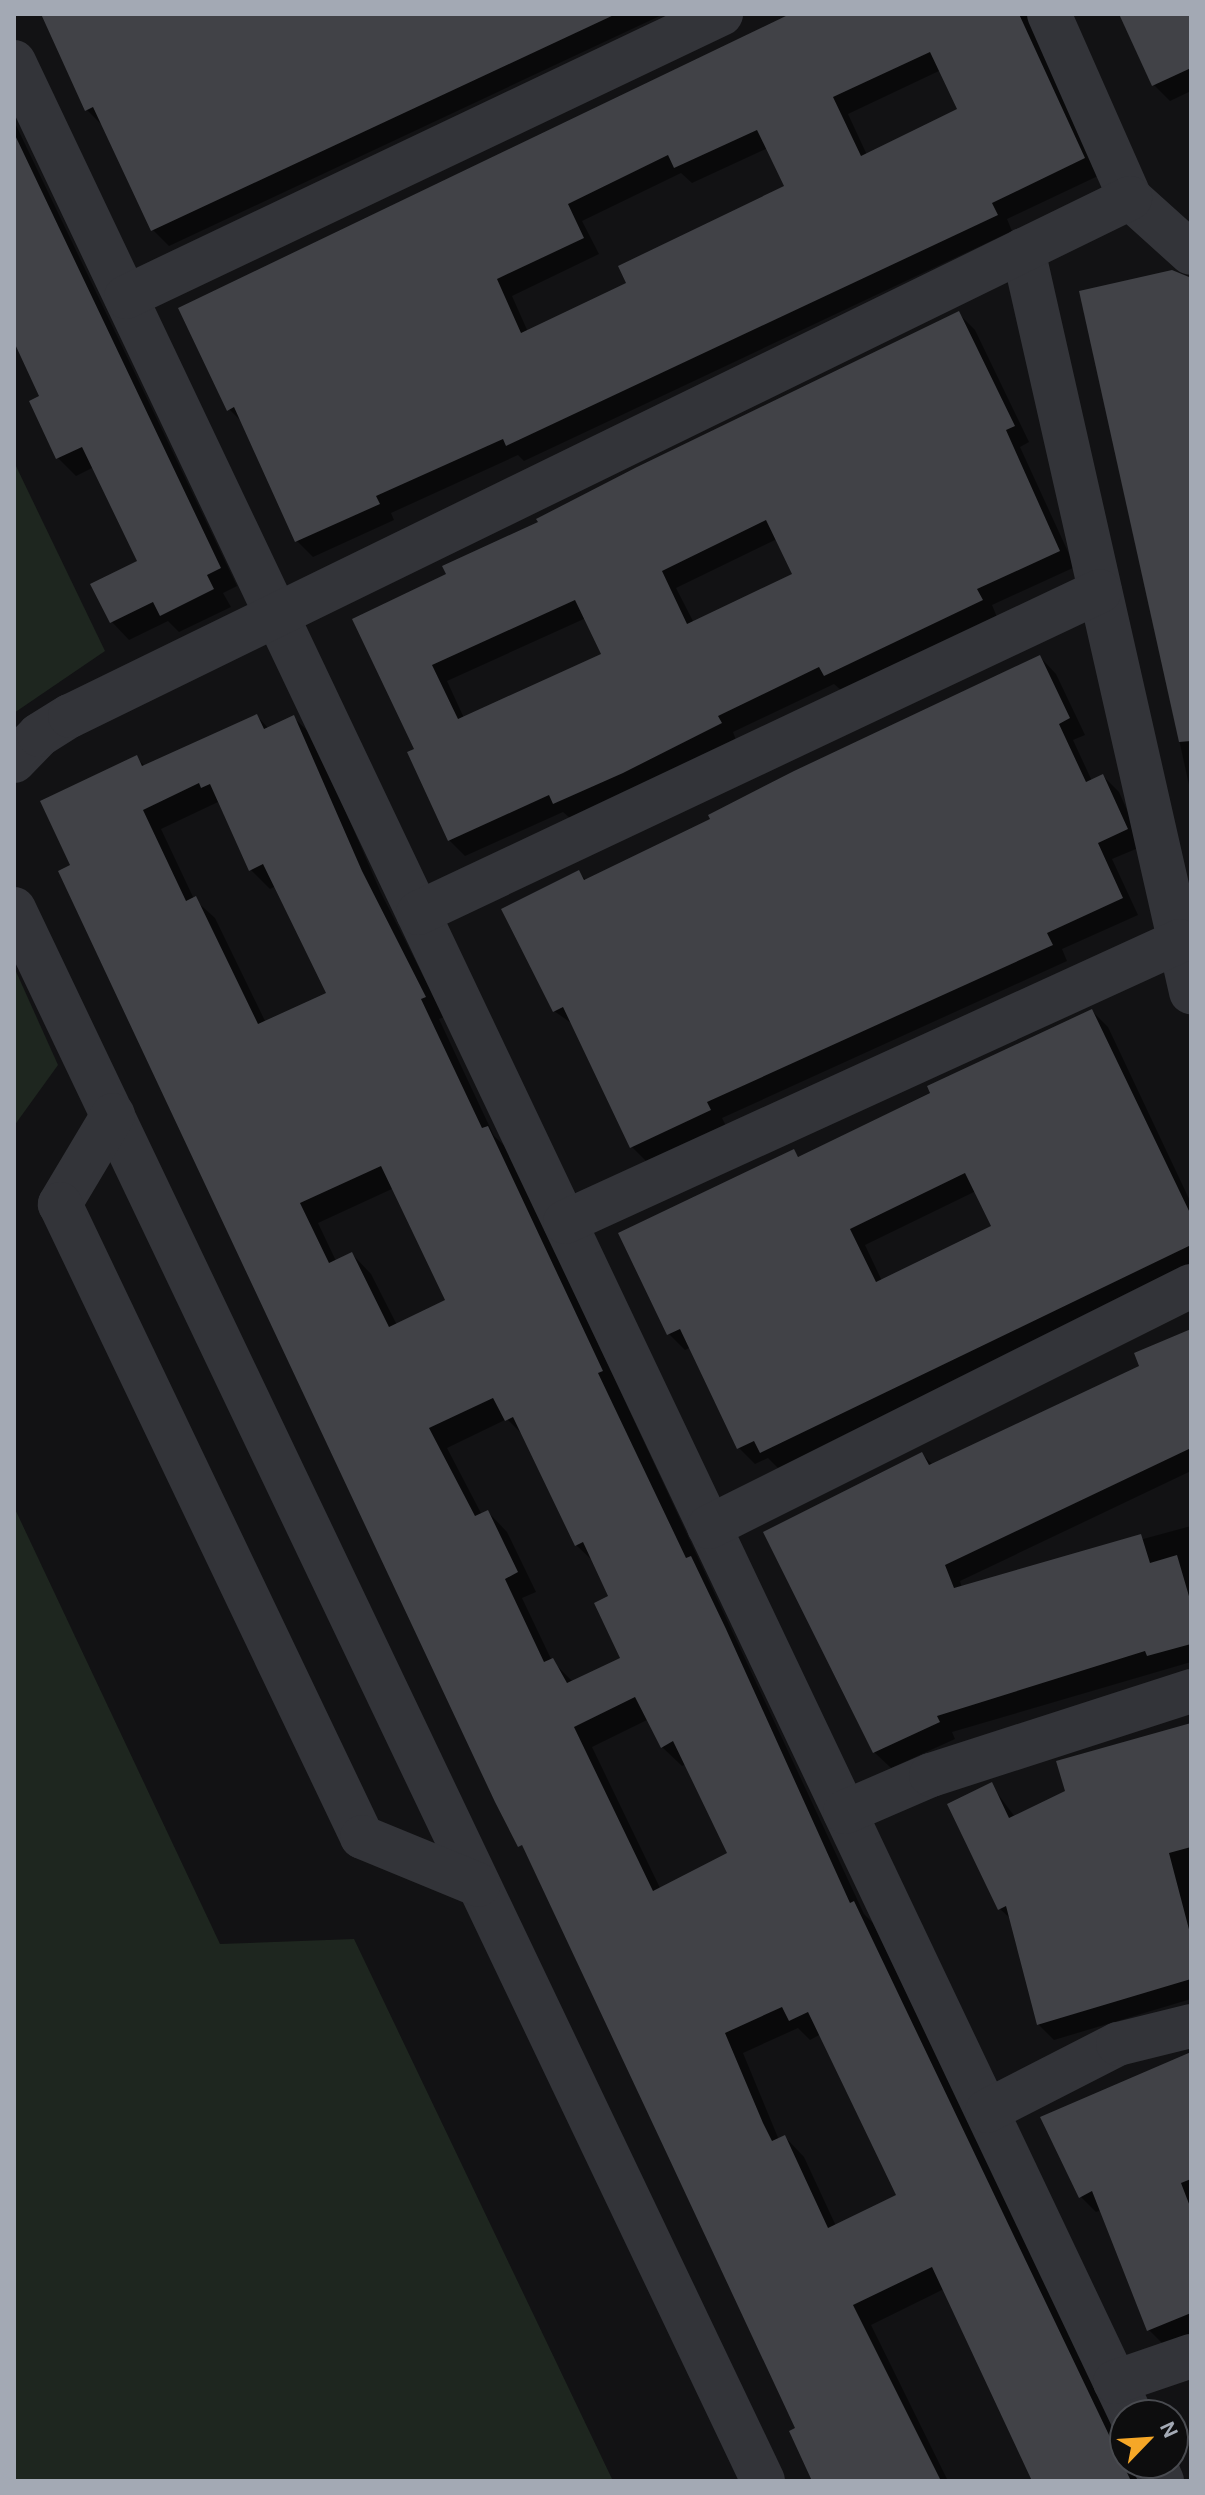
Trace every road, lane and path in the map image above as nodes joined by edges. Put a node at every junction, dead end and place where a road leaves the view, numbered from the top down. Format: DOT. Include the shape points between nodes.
graph roads {
  1 [pos="721,14"];
  2 [pos="1049,14"];
  3 [pos="14,62"];
  4 [pos="1130,198"];
  5 [pos="1023,250"];
  6 [pos="1191,253"];
  7 [pos="126,297"];
  8 [pos="1100,591"];
  9 [pos="276,612"];
  10 [pos="14,761"];
  11 [pos="14,909"];
  12 [pos="418,913"];
  13 [pos="1180,941"];
  14 [pos="1191,992"];
  15 [pos="113,1115"];
  16 [pos="565,1222"];
  17 [pos="1191,1286"];
  18 [pos="709,1527"];
  19 [pos="1191,1691"];
  20 [pos="845,1812"];
  21 [pos="479,1885"];
  22 [pos="1191,2026"];
  23 [pos="987,2111"];
  24 [pos="1191,2356"];
  25 [pos="1123,2398"];
  26 [pos="763,2481"];
  1 -- 7 [label="lane"];
  2 -- 4 [label="lane"];
  3 -- 7 [label="lane"];
  4 -- 5 [label="lane"];
  4 -- 6 [label="lane"];
  5 -- 8 [label="lane"];
  5 -- 9 [label="lane"];
  7 -- 9 [label="lane"];
  8 -- 12 [label="lane"];
  8 -- 13 [label="lane"];
  9 -- 10 [label="lane" via="70,716 39,735"];
  9 -- 12 [label="lane"];
  11 -- 15 [label="lane"];
  12 -- 16 [label="lane"];
  13 -- 14 [label="lane"];
  13 -- 16 [label="lane"];
  15 -- 21 [label="lane"];
  15 -- 21 [label="lane" via="60,1204 362,1837"];
  16 -- 18 [label="lane"];
  17 -- 18 [label="lane"];
  18 -- 20 [label="lane"];
  19 -- 20 [label="lane" via="944,1770"];
  20 -- 23 [label="lane"];
  21 -- 26 [label="lane"];
  22 -- 23 [label="lane" via="1118,2044"];
  23 -- 25 [label="lane"];
  24 -- 25 [label="lane"];
}
